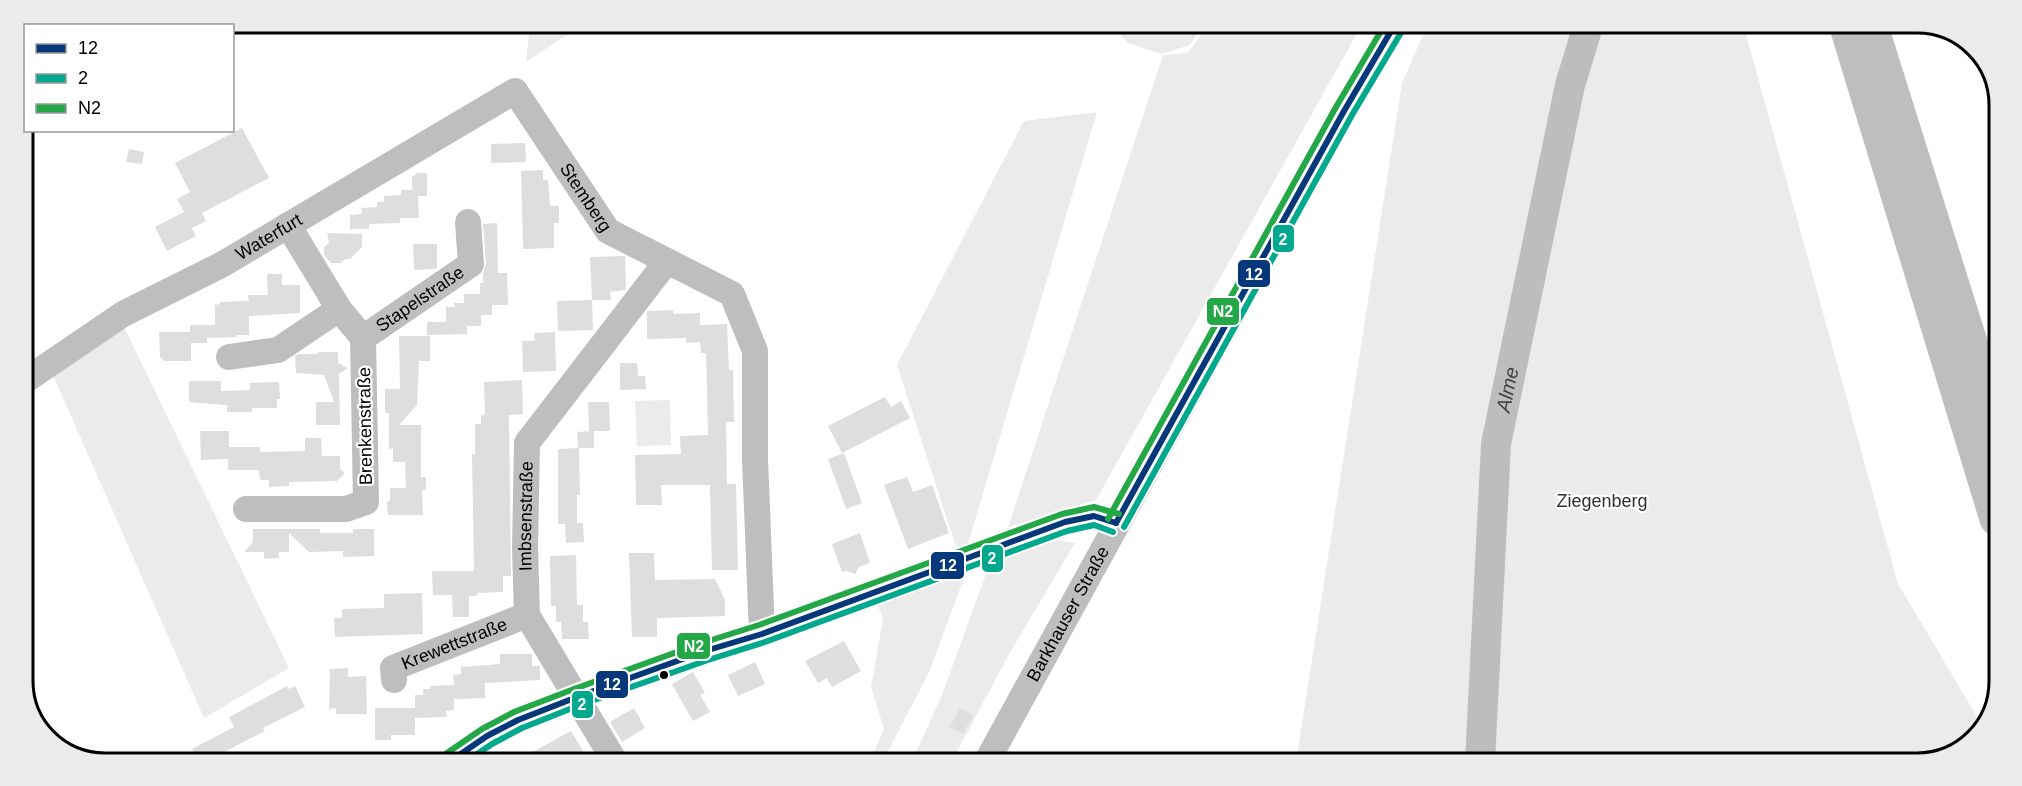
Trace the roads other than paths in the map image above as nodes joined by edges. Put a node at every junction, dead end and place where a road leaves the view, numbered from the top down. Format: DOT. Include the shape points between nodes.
graph roads {
  1 [pos="1390,33"];
  2 [pos="1848,33"];
  3 [pos="1874,33"];
  4 [pos="515,91"];
  5 [pos="468,222"];
  6 [pos="288,225"];
  7 [pos="668,261"];
  8 [pos="339,309"];
  9 [pos="363,338"];
  10 [pos="229,357"];
  11 [pos="33,375"];
  12 [pos="1989,400"];
  13 [pos="1989,496"];
  14 [pos="246,509"];
  15 [pos="1116,523"];
  16 [pos="527,615"];
  17 [pos="762,634"];
  18 [pos="394,680"];
  19 [pos="577,697"];
  20 [pos="462,753"];
  21 [pos="610,753"];
  22 [pos="991,753"];
  1 -- 15 [label="street, Barkhauser Straße"];
  2 -- 13 [label="highway"];
  3 -- 12 [label="highway"];
  4 -- 6 [label="street, Waterfurt"];
  4 -- 7 [label="street, Stemberg" via="608,231"];
  5 -- 9 [label="street, Stapelstraße" via="471,264"];
  6 -- 8 [label="street"];
  6 -- 11 [label="street, Waterfurt" via="223,264 123,314"];
  7 -- 16 [label="street, Imbsenstraße" via="527,443"];
  7 -- 17 [label="street, Stemberg" via="732,294 755,351"];
  8 -- 9 [label="street"];
  8 -- 10 [label="street" via="278,350"];
  9 -- 14 [label="street, Brenkenstraße" via="366,502 346,509"];
  15 -- 17 [label="street" via="1094,516 1065,522"];
  15 -- 22 [label="street, Barkhauser Straße"];
  16 -- 18 [label="street, Krewettstraße" via="393,668"];
  16 -- 19 [label="street, Imbsenstraße"];
  17 -- 19 [label="street"];
  19 -- 20 [label="street" via="518,720"];
  19 -- 21 [label="street, Imbsenstraße"];
}
